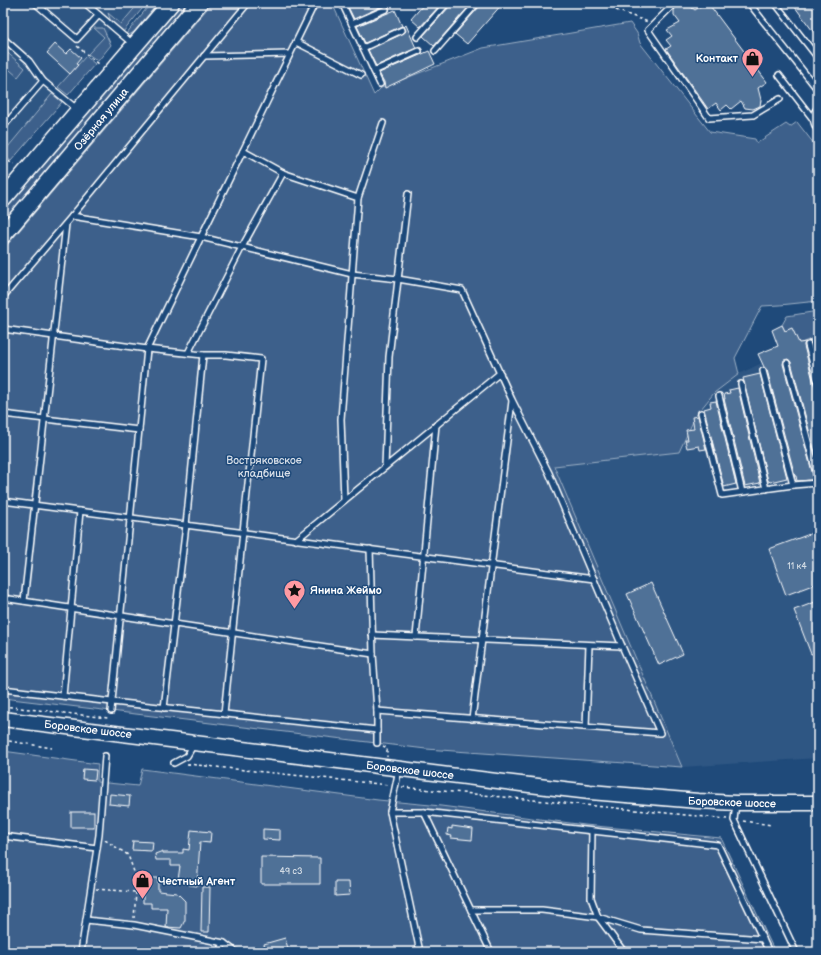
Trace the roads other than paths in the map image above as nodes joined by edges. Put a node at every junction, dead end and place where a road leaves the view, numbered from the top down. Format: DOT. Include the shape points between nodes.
graph roads {
  1 [pos="35,3"];
  2 [pos="84,3"];
  3 [pos="171,3"];
  4 [pos="199,3"];
  5 [pos="248,3"];
  6 [pos="308,3"];
  7 [pos="342,3"];
  8 [pos="447,3"];
  9 [pos="477,3"];
  10 [pos="675,3"];
  11 [pos="749,3"];
  12 [pos="775,3"];
  13 [pos="386,9"];
  14 [pos="99,16"];
  15 [pos="352,24"];
  16 [pos="402,30"];
  17 [pos="3,38"];
  18 [pos="417,38"];
  19 [pos="296,42"];
  20 [pos="134,45"];
  21 [pos="363,48"];
  22 [pos="419,51"];
  23 [pos="435,51"];
  24 [pos="290,54"];
  25 [pos="204,56"];
  26 [pos="818,58"];
  27 [pos="374,71"];
  28 [pos="361,75"];
  29 [pos="778,75"];
  30 [pos="43,81"];
  31 [pos="380,84"];
  32 [pos="818,90"];
  33 [pos="780,99"];
  34 [pos="818,108"];
  35 [pos="78,110"];
  36 [pos="812,119"];
  37 [pos="383,123"];
  38 [pos="3,127"];
  39 [pos="818,131"];
  40 [pos="243,151"];
  41 [pos="283,173"];
  42 [pos="408,194"];
  43 [pos="358,198"];
  44 [pos="3,199"];
  45 [pos="72,216"];
  46 [pos="66,224"];
  47 [pos="3,235"];
  48 [pos="201,237"];
  49 [pos="242,247"];
  50 [pos="352,274"];
  51 [pos="398,279"];
  52 [pos="3,297"];
  53 [pos="3,330"];
  54 [pos="54,336"];
  55 [pos="808,345"];
  56 [pos="147,349"];
  57 [pos="188,353"];
  58 [pos="203,355"];
  59 [pos="787,363"];
  60 [pos="763,372"];
  61 [pos="500,373"];
  62 [pos="818,382"];
  63 [pos="741,384"];
  64 [pos="719,396"];
  65 [pos="512,400"];
  66 [pos="701,413"];
  67 [pos="3,414"];
  68 [pos="45,419"];
  69 [pos="436,425"];
  70 [pos="139,430"];
  71 [pos="385,467"];
  72 [pos="818,479"];
  73 [pos="818,483"];
  74 [pos="792,485"];
  75 [pos="766,489"];
  76 [pos="742,492"];
  77 [pos="344,500"];
  78 [pos="3,501"];
  79 [pos="35,505"];
  80 [pos="80,511"];
  81 [pos="130,518"];
  82 [pos="186,525"];
  83 [pos="243,533"];
  84 [pos="296,540"];
  85 [pos="370,549"];
  86 [pos="424,556"];
  87 [pos="491,565"];
  88 [pos="594,579"];
  89 [pos="3,598"];
  90 [pos="24,601"];
  91 [pos="71,608"];
  92 [pos="120,616"];
  93 [pos="174,624"];
  94 [pos="232,632"];
  95 [pos="372,634"];
  96 [pos="416,637"];
  97 [pos="482,640"];
  98 [pos="589,645"];
  99 [pos="622,646"];
  100 [pos="373,654"];
  101 [pos="3,689"];
  102 [pos="64,696"];
  103 [pos="112,702"];
  104 [pos="164,708"];
  105 [pos="111,711"];
  106 [pos="377,711"];
  107 [pos="224,714"];
  108 [pos="3,719"];
  109 [pos="472,719"];
  110 [pos="586,727"];
  111 [pos="377,730"];
  112 [pos="194,743"];
  113 [pos="377,743"];
  114 [pos="105,756"];
  115 [pos="174,763"];
  116 [pos="399,768"];
  117 [pos="818,803"];
  118 [pos="736,804"];
  119 [pos="390,812"];
  120 [pos="424,812"];
  121 [pos="592,831"];
  122 [pos="3,836"];
  123 [pos="97,848"];
  124 [pos="471,910"];
  125 [pos="598,917"];
  126 [pos="86,920"];
  127 [pos="763,939"];
  128 [pos="224,943"];
  129 [pos="81,952"];
  130 [pos="220,952"];
  131 [pos="236,952"];
  132 [pos="420,952"];
  133 [pos="491,952"];
  134 [pos="624,952"];
  135 [pos="769,952"];
  136 [pos="796,952"];
  1 -- 14 [label="lane" via="77,39"];
  2 -- 14 [label="lane"];
  3 -- 20 [label="main road, Озёрная улица"];
  4 -- 47 [label="main road, Озёрная улица"];
  5 -- 25 [label="lane"];
  6 -- 19 [label="lane" via="313,7"];
  7 -- 15 [label="lane"];
  8 -- 18 [label="lane"];
  9 -- 23 [label="lane"];
  10 -- 33 [label="lane" via="648,30 709,118 753,115"];
  11 -- 32 [label="lane"];
  12 -- 26 [label="lane"];
  13 -- 15 [label="lane"];
  14 -- 20 [label="lane"];
  15 -- 21 [label="lane"];
  16 -- 21 [label="lane"];
  17 -- 30 [label="lane" via="29,60"];
  19 -- 24 [label="lane"];
  19 -- 28 [label="lane"];
  20 -- 35 [label="main road, Озёрная улица"];
  21 -- 27 [label="lane"];
  22 -- 27 [label="lane"];
  24 -- 25 [label="lane"];
  24 -- 40 [label="lane"];
  25 -- 45 [label="lane"];
  27 -- 31 [label="lane"];
  29 -- 36 [label="lane"];
  30 -- 35 [label="lane"];
  30 -- 38 [label="lane"];
  34 -- 36 [label="lane"];
  35 -- 44 [label="main road, Озёрная улица"];
  36 -- 39 [label="lane"];
  37 -- 43 [label="lane"];
  40 -- 41 [label="lane"];
  40 -- 48 [label="lane"];
  41 -- 43 [label="lane"];
  41 -- 49 [label="lane"];
  42 -- 51 [label="lane"];
  43 -- 50 [label="lane"];
  45 -- 46 [label="lane"];
  45 -- 48 [label="lane"];
  46 -- 52 [label="lane"];
  46 -- 54 [label="lane"];
  48 -- 49 [label="lane"];
  48 -- 56 [label="lane"];
  49 -- 50 [label="lane"];
  49 -- 57 [label="lane"];
  50 -- 51 [label="lane"];
  50 -- 77 [label="lane" via="341,419"];
  51 -- 61 [label="lane" via="462,290"];
  51 -- 71 [label="lane" via="389,356"];
  53 -- 54 [label="lane"];
  54 -- 56 [label="lane"];
  54 -- 68 [label="lane"];
  55 -- 62 [label="lane"];
  56 -- 57 [label="lane"];
  56 -- 70 [label="lane"];
  57 -- 58 [label="lane"];
  58 -- 82 [label="lane"];
  58 -- 83 [label="lane" via="260,359"];
  59 -- 72 [label="lane"];
  60 -- 74 [label="lane"];
  61 -- 65 [label="lane"];
  61 -- 69 [label="lane"];
  63 -- 75 [label="lane"];
  64 -- 76 [label="lane"];
  65 -- 87 [label="lane"];
  65 -- 88 [label="lane" via="549,473"];
  66 -- 76 [label="lane" via="722,495"];
  67 -- 68 [label="lane"];
  68 -- 70 [label="lane"];
  68 -- 79 [label="lane"];
  69 -- 71 [label="lane"];
  69 -- 86 [label="lane"];
  70 -- 81 [label="lane"];
  71 -- 77 [label="lane"];
  73 -- 74 [label="lane"];
  74 -- 75 [label="lane"];
  75 -- 76 [label="lane"];
  77 -- 84 [label="lane"];
  78 -- 79 [label="lane"];
  79 -- 80 [label="lane"];
  79 -- 90 [label="lane"];
  80 -- 81 [label="lane"];
  80 -- 91 [label="lane"];
  81 -- 82 [label="lane"];
  81 -- 92 [label="lane"];
  82 -- 83 [label="lane"];
  82 -- 93 [label="lane"];
  83 -- 84 [label="lane"];
  83 -- 94 [label="lane"];
  84 -- 85 [label="lane"];
  85 -- 86 [label="lane"];
  85 -- 95 [label="lane"];
  86 -- 87 [label="lane"];
  86 -- 96 [label="lane"];
  87 -- 88 [label="lane"];
  87 -- 97 [label="lane"];
  88 -- 99 [label="lane"];
  89 -- 90 [label="lane"];
  90 -- 91 [label="lane"];
  91 -- 92 [label="lane"];
  91 -- 102 [label="lane"];
  92 -- 93 [label="lane"];
  92 -- 103 [label="lane"];
  93 -- 94 [label="lane"];
  93 -- 104 [label="lane"];
  94 -- 100 [label="lane"];
  94 -- 107 [label="lane"];
  95 -- 96 [label="lane"];
  95 -- 100 [label="lane"];
  96 -- 97 [label="lane"];
  97 -- 98 [label="lane"];
  97 -- 109 [label="lane"];
  98 -- 99 [label="lane"];
  98 -- 110 [label="lane"];
  99 -- 110 [label="lane" via="660,733"];
  100 -- 106 [label="lane"];
  101 -- 102 [label="lane"];
  102 -- 103 [label="lane"];
  103 -- 104 [label="lane"];
  103 -- 105 [label="lane"];
  104 -- 107 [label="lane"];
  106 -- 109 [label="lane"];
  106 -- 111 [label="lane"];
  107 -- 111 [label="lane"];
  108 -- 112 [label="street, Боровское шоссе"];
  109 -- 110 [label="lane"];
  111 -- 113 [label="lane"];
  112 -- 115 [label="lane" via="186,756"];
  112 -- 116 [label="street, Боровское шоссе"];
  114 -- 123 [label="lane"];
  116 -- 118 [label="street, Боровское шоссе" via="590,792"];
  116 -- 119 [label="lane"];
  117 -- 118 [label="street, Боровское шоссе"];
  118 -- 136 [label="lane" via="734,820"];
  119 -- 120 [label="lane"];
  119 -- 132 [label="lane"];
  120 -- 121 [label="lane"];
  120 -- 124 [label="lane"];
  121 -- 125 [label="lane" via="591,898"];
  121 -- 127 [label="lane" via="718,846"];
  122 -- 123 [label="lane"];
  123 -- 126 [label="lane"];
  124 -- 125 [label="lane" via="542,910"];
  124 -- 133 [label="lane"];
  125 -- 127 [label="lane" via="641,930"];
  125 -- 134 [label="lane"];
  126 -- 128 [label="lane"];
  126 -- 129 [label="lane"];
  127 -- 135 [label="lane"];
  128 -- 130 [label="lane"];
  128 -- 131 [label="lane"];
}
